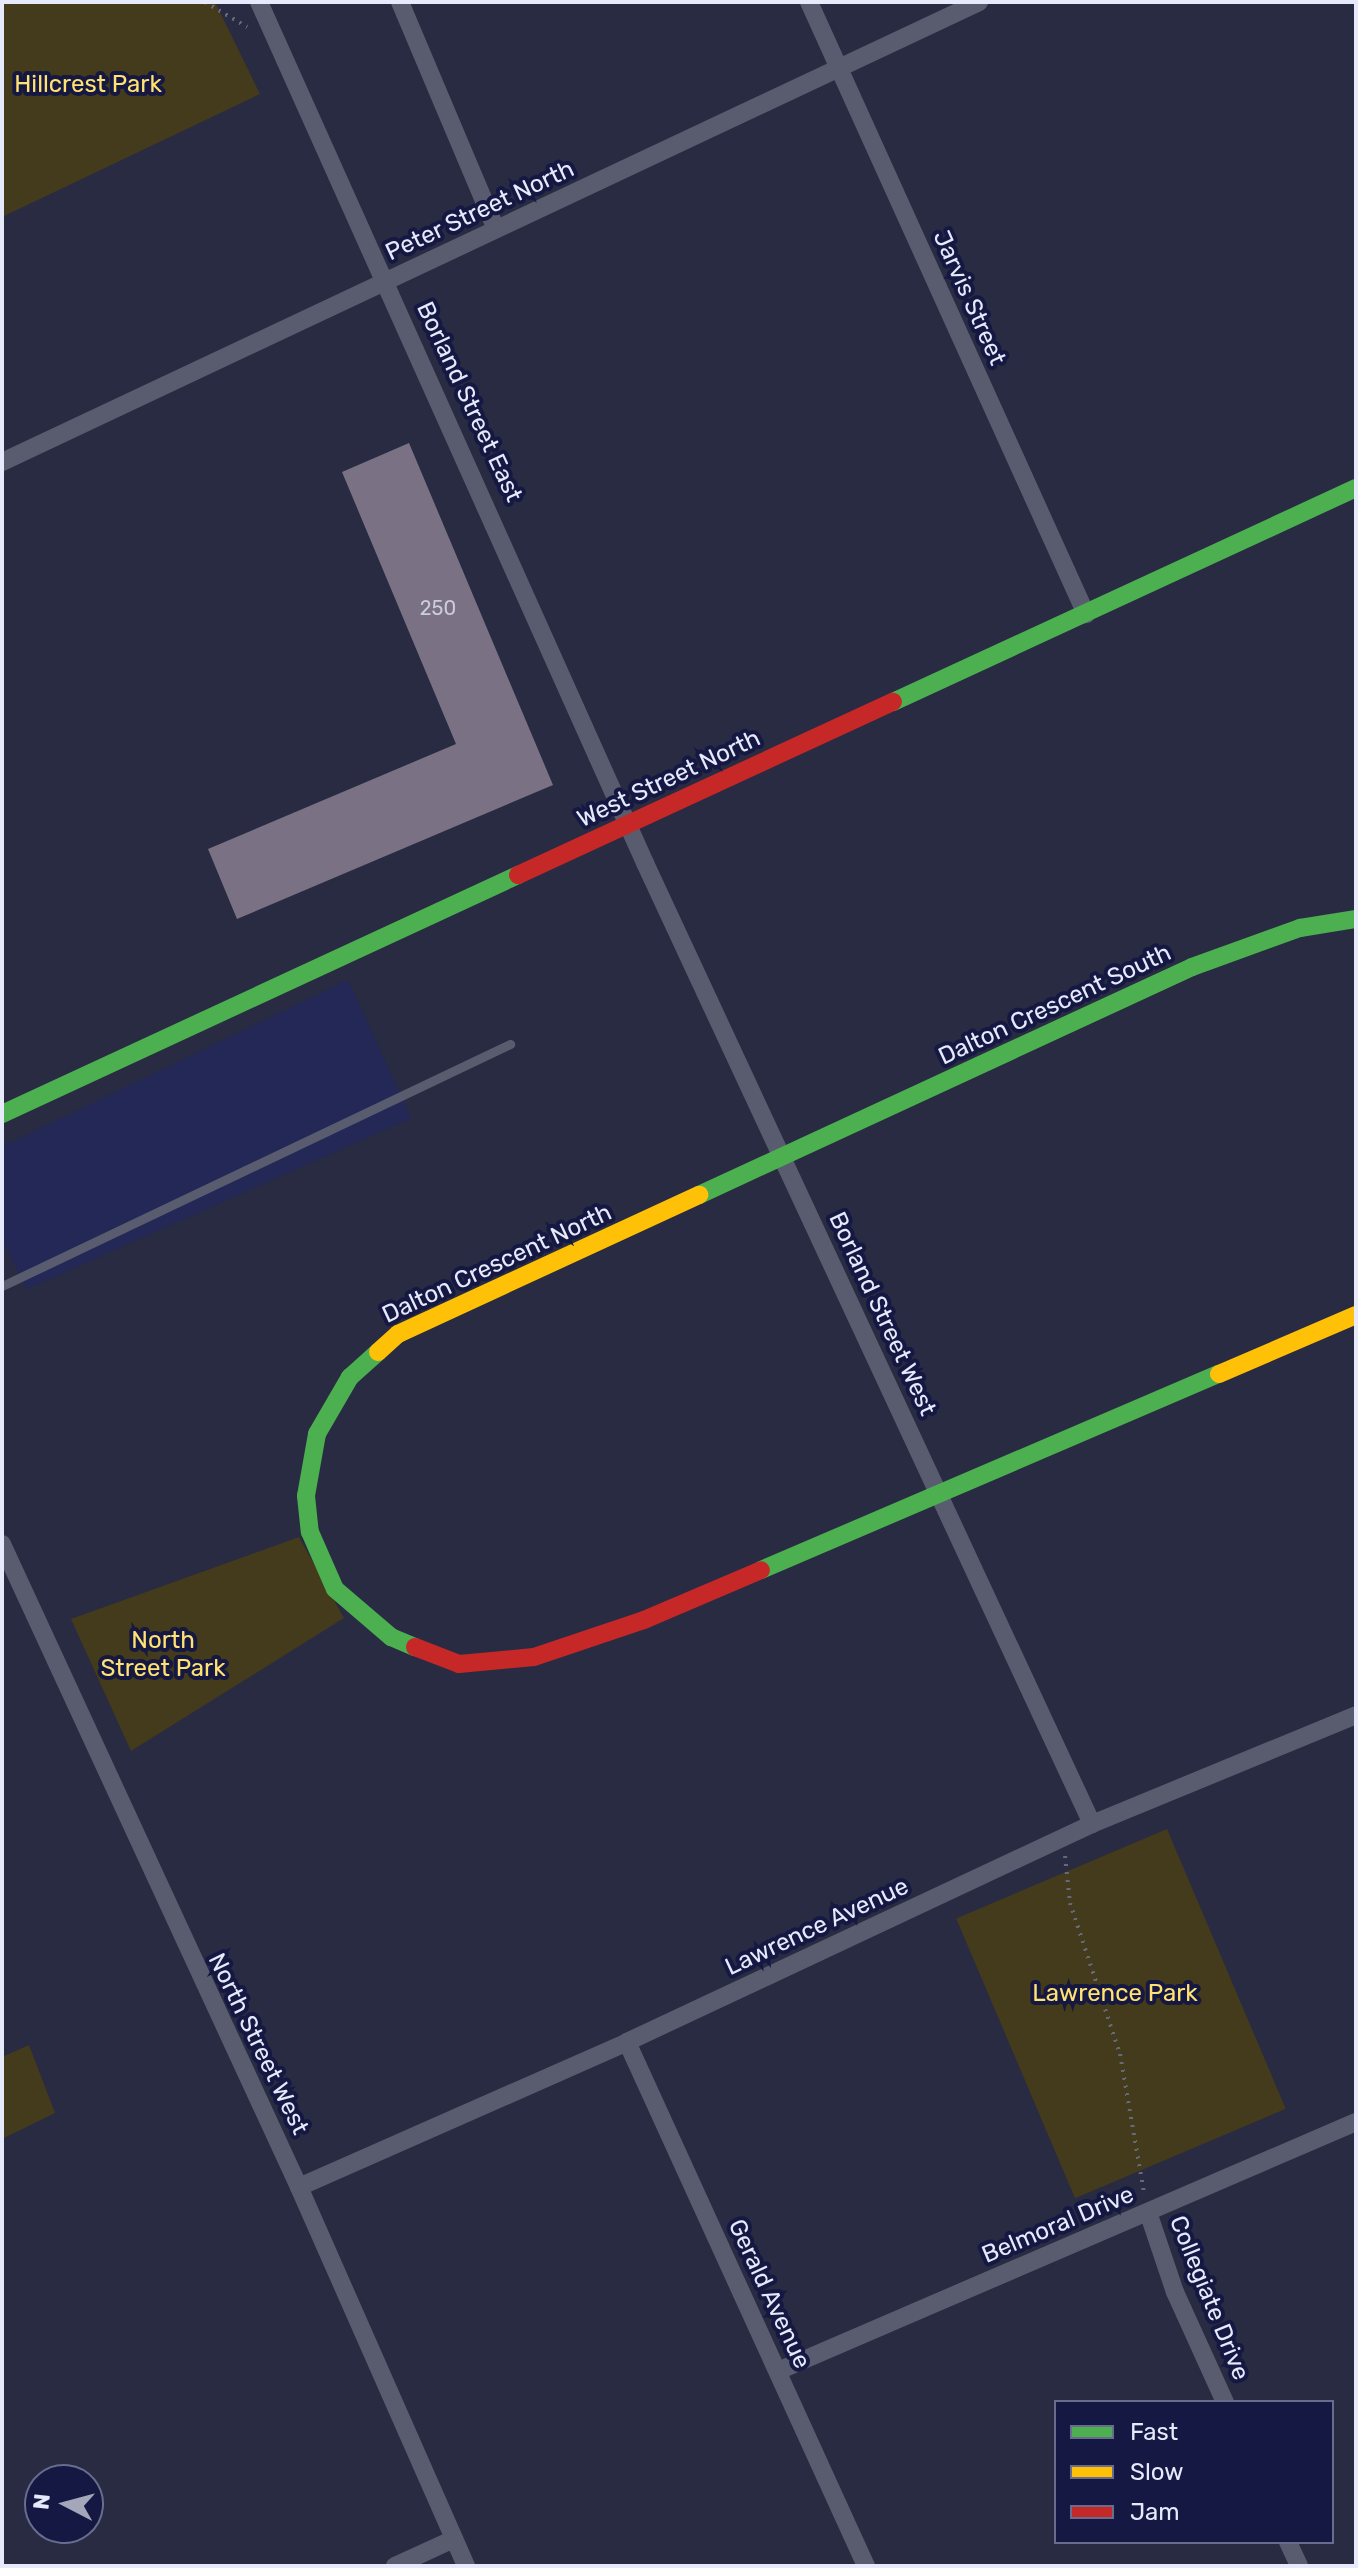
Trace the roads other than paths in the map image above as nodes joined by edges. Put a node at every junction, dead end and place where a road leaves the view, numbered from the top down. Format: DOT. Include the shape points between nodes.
graph roads {
  1 [pos="259,2"];
  2 [pos="400,2"];
  3 [pos="809,2"];
  4 [pos="979,2"];
  5 [pos="838,68"];
  6 [pos="496,229"];
  7 [pos="387,282"];
  8 [pos="2,462"];
  9 [pos="1356,488"];
  10 [pos="1086,614"];
  11 [pos="630,824"];
  12 [pos="1356,919"];
  13 [pos="510,1044"];
  14 [pos="2,1114"];
  15 [pos="783,1159"];
  16 [pos="2,1286"];
  17 [pos="1356,1315"];
  18 [pos="939,1496"];
  19 [pos="2,1544"];
  20 [pos="1356,1716"];
  21 [pos="1092,1824"];
  22 [pos="627,2042"];
  23 [pos="1356,2122"];
  24 [pos="299,2187"];
  25 [pos="1148,2212"];
  26 [pos="778,2371"];
  27 [pos="1224,2400"];
  28 [pos="454,2539"];
  29 [pos="1289,2544"];
  30 [pos="395,2566"];
  31 [pos="466,2566"];
  32 [pos="866,2566"];
  33 [pos="1299,2566"];
  1 -- 7 [label="street, Borland Street East"];
  2 -- 6 [label="street"];
  3 -- 5 [label="street, Jarvis Street"];
  4 -- 5 [label="street, Peter Street North"];
  5 -- 6 [label="street, Peter Street North"];
  5 -- 10 [label="street, Jarvis Street"];
  6 -- 7 [label="street, Peter Street North"];
  7 -- 8 [label="street, Peter Street North"];
  7 -- 11 [label="street, Borland Street East"];
  9 -- 10 [label="street, West Street North"];
  10 -- 11 [label="street, West Street North"];
  11 -- 14 [label="street, West Street North"];
  11 -- 15 [label="street, Borland Street West"];
  12 -- 15 [label="street, Dalton Crescent South" via="1300,928 1192,967"];
  13 -- 16 [label="lane"];
  15 -- 18 [label="street, Borland Street West"];
  15 -- 18 [label="street, Dalton Crescent North" via="437,1314 374,1351 330,1406 317,1434 306,1496 320,1560 335,1589 391,1637 439,1660 496,1664 610,1633"];
  17 -- 18 [label="street"];
  18 -- 21 [label="street, Borland Street West"];
  19 -- 24 [label="street, North Street West"];
  20 -- 21 [label="street, Lawrence Avenue"];
  21 -- 22 [label="street, Lawrence Avenue"];
  22 -- 24 [label="street, Lawrence Avenue"];
  22 -- 26 [label="street, Gerald Avenue"];
  23 -- 25 [label="street, Belmoral Drive"];
  24 -- 28 [label="street, North Street West"];
  25 -- 26 [label="street, Belmoral Drive"];
  25 -- 27 [label="street, Collegiate Drive" via="1175,2292"];
  26 -- 32 [label="street, Gerald Avenue"];
  28 -- 30 [label="street"];
  28 -- 31 [label="street, North Street West"];
  29 -- 33 [label="street"];
}
